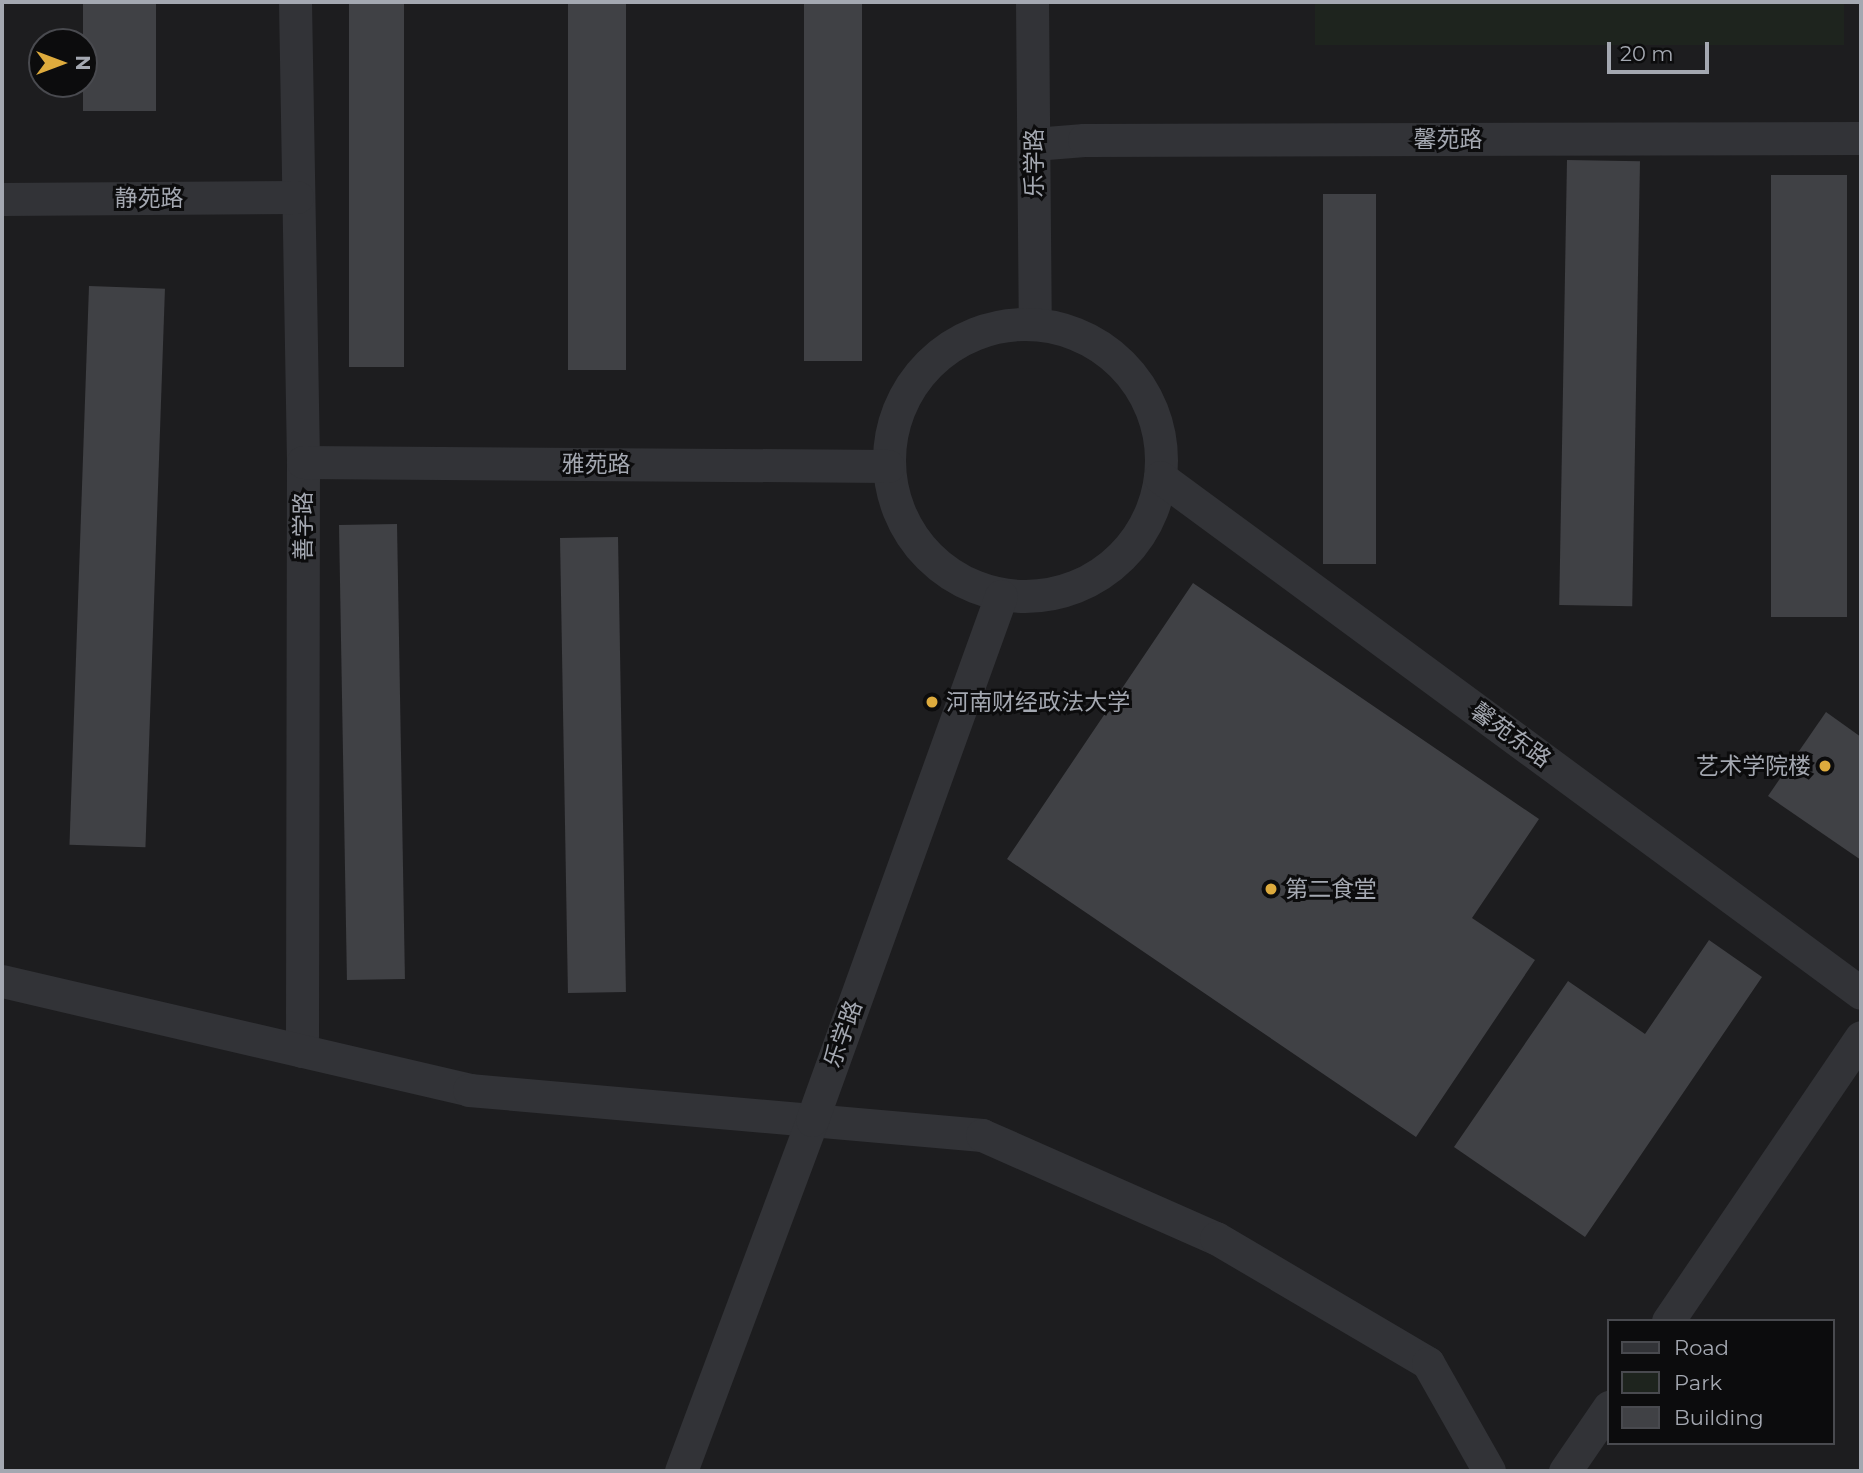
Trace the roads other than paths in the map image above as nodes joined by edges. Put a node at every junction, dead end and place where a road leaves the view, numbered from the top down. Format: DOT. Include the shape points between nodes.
graph roads {
  1 [pos="295,2"];
  2 [pos="1032,2"];
  3 [pos="1861,138"];
  4 [pos="1034,144"];
  5 [pos="297,197"];
  6 [pos="2,199"];
  7 [pos="1035,323"];
  8 [pos="303,463"];
  9 [pos="888,466"];
  10 [pos="1160,477"];
  11 [pos="1001,596"];
  12 [pos="2,981"];
  13 [pos="1861,993"];
  14 [pos="1861,1037"];
  15 [pos="302,1051"];
  16 [pos="812,1121"];
  17 [pos="1669,1319"];
  18 [pos="1608,1408"];
  19 [pos="681,1471"];
  20 [pos="1489,1471"];
  21 [pos="1565,1471"];
  1 -- 5 [label="street, 善学路"];
  2 -- 4 [label="street, 乐学路"];
  3 -- 4 [label="street, 馨苑路" via="1084,140"];
  4 -- 7 [label="street, 乐学路"];
  5 -- 6 [label="street, 静苑路"];
  5 -- 8 [label="street, 善学路"];
  7 -- 9 [label="street" via="989,327 948,347 915,379 894,421"];
  7 -- 10 [label="street" via="1078,334 1115,357 1143,392 1159,433"];
  8 -- 9 [label="street, 雅苑路"];
  8 -- 15 [label="street, 善学路"];
  9 -- 11 [label="street" via="898,511 922,550 958,580"];
  10 -- 11 [label="street" via="1142,529 1123,556 1087,583 1045,596"];
  10 -- 13 [label="street, 馨苑东路"];
  11 -- 16 [label="street, 乐学路"];
  12 -- 15 [label="street"];
  14 -- 17 [label="street"];
  15 -- 16 [label="street" via="469,1090"];
  16 -- 19 [label="street, 乐学路"];
  16 -- 20 [label="street" via="982,1135 1216,1238 1428,1363"];
  18 -- 21 [label="street"];
}
